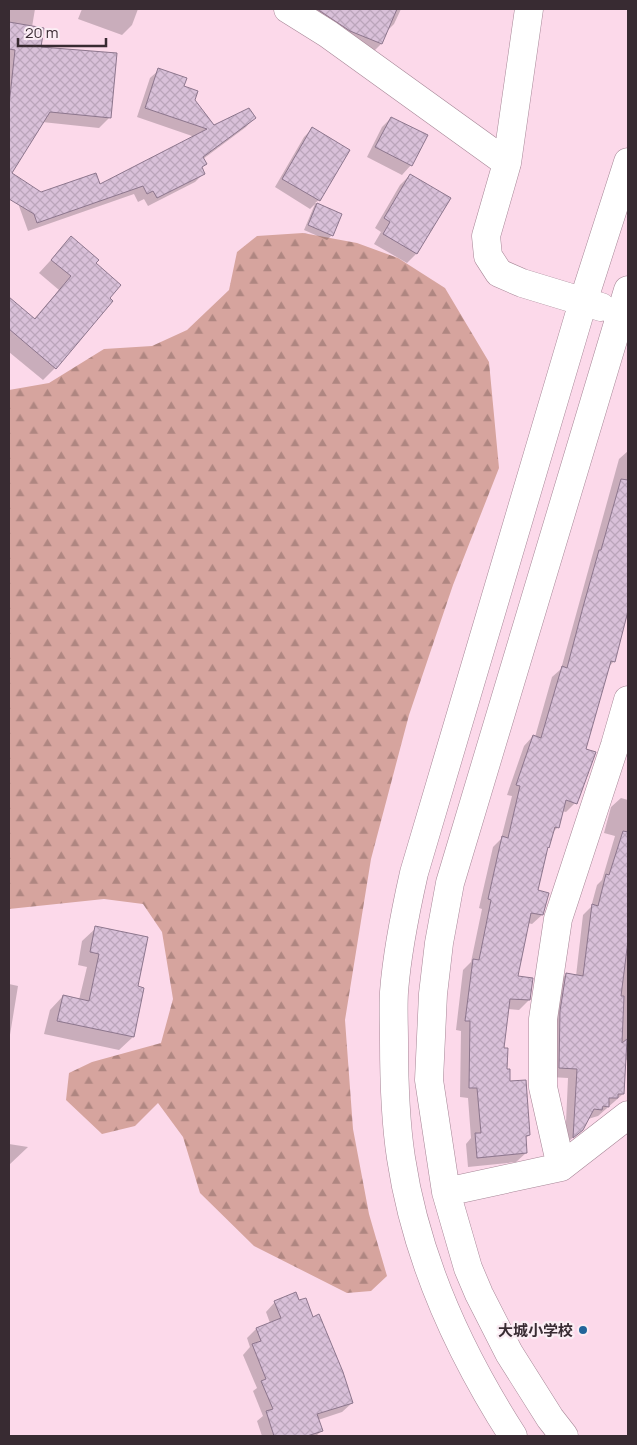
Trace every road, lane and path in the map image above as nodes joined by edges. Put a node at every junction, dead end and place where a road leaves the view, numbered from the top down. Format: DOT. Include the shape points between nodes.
graph roads {
  1 [pos="288,9"];
  2 [pos="529,9"];
  3 [pos="507,162"];
  4 [pos="628,162"];
  5 [pos="583,302"];
  6 [pos="626,307"];
  7 [pos="628,700"];
  8 [pos="622,747"];
  9 [pos="628,1115"];
  10 [pos="561,1167"];
  11 [pos="446,1192"];
  12 [pos="513,1436"];
  13 [pos="564,1436"];
  1 -- 3 [label="street"];
  2 -- 3 [label="street"];
  3 -- 5 [label="street" via="486,236 488,256 499,273"];
  4 -- 5 [label="street"];
  5 -- 6 [label="street"];
  5 -- 12 [label="street" via="414,873 401,932 394,993 394,1092 401,1158 413,1214 447,1316"];
  6 -- 11 [label="street" via="450,883 438,943 429,1080"];
  7 -- 8 [label="street"];
  8 -- 10 [label="street" via="558,919 543,1019 543,1087"];
  9 -- 10 [label="street"];
  10 -- 11 [label="street"];
  11 -- 13 [label="street" via="479,1294 509,1353"];
}
